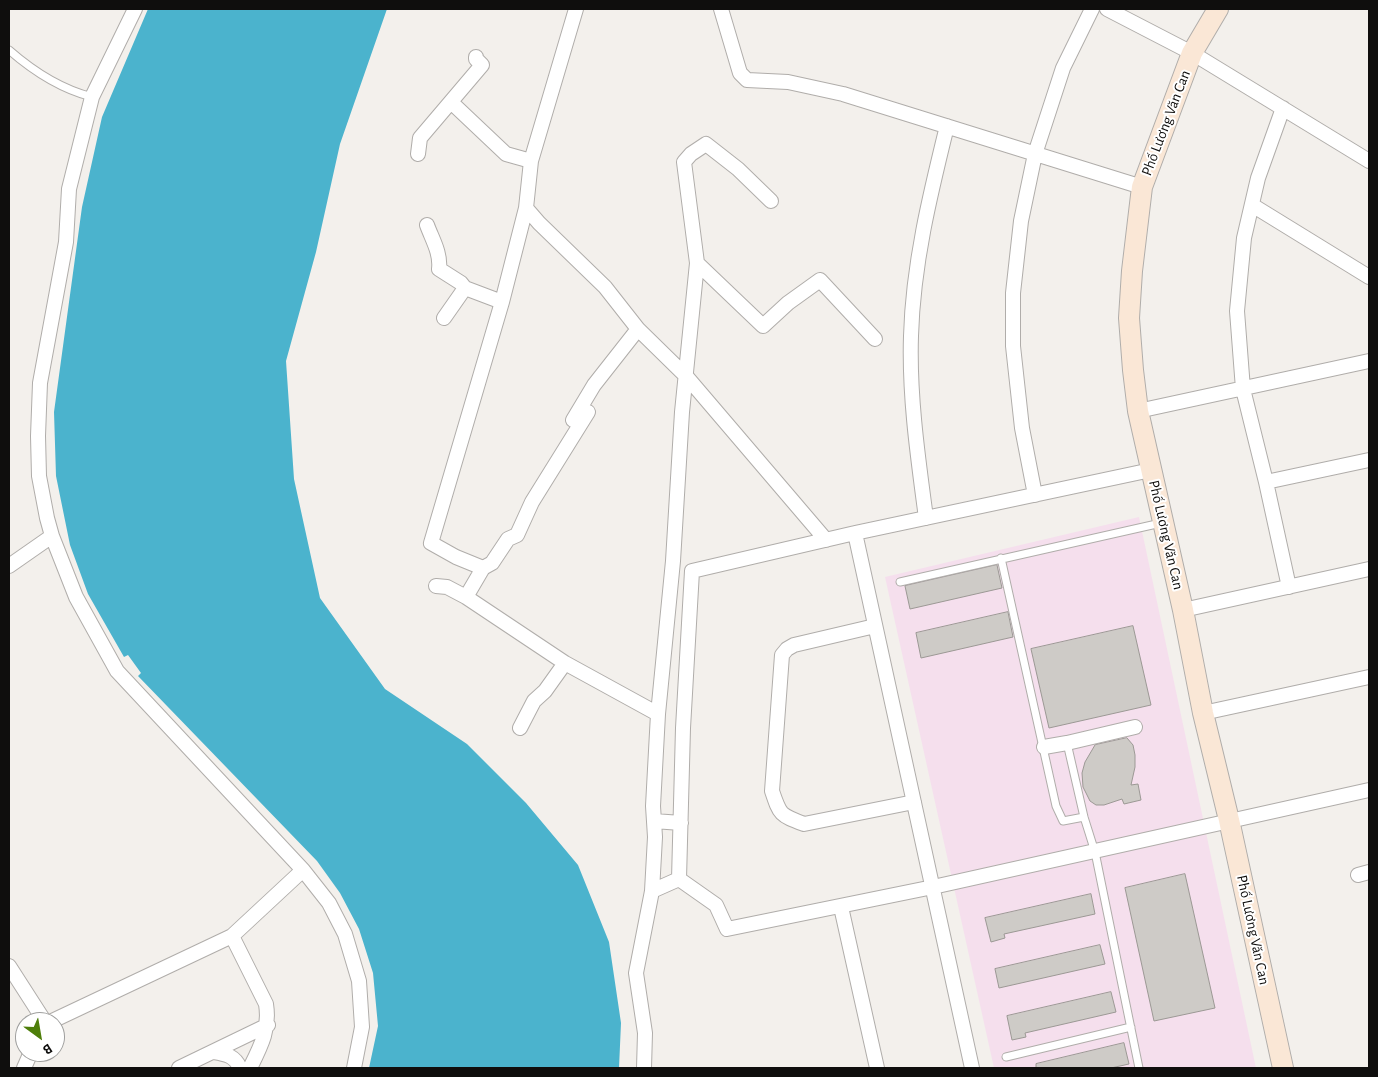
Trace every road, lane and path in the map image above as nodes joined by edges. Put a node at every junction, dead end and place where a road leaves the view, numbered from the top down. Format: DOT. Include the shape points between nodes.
graph roads {
  1 [pos="135,9"];
  2 [pos="576,9"];
  3 [pos="721,9"];
  4 [pos="1092,9"];
  5 [pos="1107,9"];
  6 [pos="1218,9"];
  7 [pos="9,50"];
  8 [pos="1192,53"];
  9 [pos="476,56"];
  10 [pos="92,97"];
  11 [pos="451,102"];
  12 [pos="1282,108"];
  13 [pos="947,126"];
  14 [pos="418,154"];
  15 [pos="1035,154"];
  16 [pos="531,161"];
  17 [pos="1369,161"];
  18 [pos="1142,188"];
  19 [pos="771,201"];
  20 [pos="1252,205"];
  21 [pos="526,208"];
  22 [pos="427,225"];
  23 [pos="697,264"];
  24 [pos="1369,278"];
  25 [pos="465,288"];
  26 [pos="502,302"];
  27 [pos="444,318"];
  28 [pos="638,329"];
  29 [pos="875,339"];
  30 [pos="1369,361"];
  31 [pos="686,376"];
  32 [pos="1243,389"];
  33 [pos="1138,411"];
  34 [pos="588,412"];
  35 [pos="556,448"];
  36 [pos="1369,460"];
  37 [pos="1151,470"];
  38 [pos="1266,482"];
  39 [pos="1035,495"];
  40 [pos="926,518"];
  41 [pos="1162,522"];
  42 [pos="855,533"];
  43 [pos="52,536"];
  44 [pos="826,540"];
  45 [pos="1001,558"];
  46 [pos="673,561"];
  47 [pos="9,566"];
  48 [pos="483,568"];
  49 [pos="1369,569"];
  50 [pos="692,571"];
  51 [pos="900,582"];
  52 [pos="436,586"];
  53 [pos="1289,587"];
  54 [pos="466,597"];
  55 [pos="1183,610"];
  56 [pos="876,626"];
  57 [pos="565,663"];
  58 [pos="1369,677"];
  59 [pos="1203,713"];
  60 [pos="658,714"];
  61 [pos="1135,726"];
  62 [pos="520,728"];
  63 [pos="1067,743"];
  64 [pos="1044,746"];
  65 [pos="1369,790"];
  66 [pos="914,802"];
  67 [pos="1084,817"];
  68 [pos="1229,820"];
  69 [pos="654,821"];
  70 [pos="681,823"];
  71 [pos="1095,852"];
  72 [pos="303,870"];
  73 [pos="679,879"];
  74 [pos="932,887"];
  75 [pos="652,891"];
  76 [pos="841,907"];
  77 [pos="232,936"];
  78 [pos="9,966"];
  79 [pos="39,1012"];
  80 [pos="65,1015"];
  81 [pos="268,1025"];
  82 [pos="1131,1027"];
  83 [pos="214,1052"];
  84 [pos="1006,1057"];
  85 [pos="179,1068"];
  86 [pos="240,1068"];
  87 [pos="250,1068"];
  88 [pos="354,1068"];
  89 [pos="644,1068"];
  90 [pos="877,1068"];
  91 [pos="972,1068"];
  92 [pos="1139,1068"];
  93 [pos="1283,1068"];
  1 -- 10 [label="street"];
  2 -- 16 [label="street"];
  3 -- 13 [label="street" via="740,73 747,80 788,82 843,94"];
  4 -- 15 [label="street" via="1064,68"];
  5 -- 8 [label="street"];
  6 -- 8 [label="street, Phố Lương Văn Can"];
  7 -- 10 [label="lane" via="50,81"];
  8 -- 12 [label="street"];
  8 -- 18 [label="street, Phố Lương Văn Can"];
  9 -- 11 [label="street" via="482,65"];
  10 -- 43 [label="street" via="68,189 66,242 40,383 39,476"];
  11 -- 14 [label="street" via="420,138"];
  11 -- 16 [label="street" via="506,154"];
  12 -- 17 [label="street"];
  12 -- 20 [label="street"];
  13 -- 15 [label="street"];
  13 -- 40 [label="street" via="917,263 911,336 918,454"];
  15 -- 18 [label="street"];
  15 -- 39 [label="street" via="1021,221 1013,302 1013,346 1021,419"];
  16 -- 21 [label="street"];
  18 -- 33 [label="street, Phố Lương Văn Can" via="1129,318"];
  19 -- 23 [label="street" via="706,144 691,154 684,162"];
  20 -- 24 [label="street"];
  20 -- 32 [label="street" via="1244,238 1237,311"];
  21 -- 26 [label="street"];
  21 -- 28 [label="street" via="605,287"];
  22 -- 25 [label="street" via="439,255 439,269"];
  23 -- 29 [label="street" via="763,326 820,280"];
  23 -- 31 [label="street"];
  25 -- 26 [label="street"];
  25 -- 27 [label="street"];
  26 -- 48 [label="street" via="431,543"];
  28 -- 31 [label="street"];
  28 -- 35 [label="street" via="594,385"];
  30 -- 32 [label="street"];
  31 -- 44 [label="street"];
  31 -- 46 [label="street"];
  32 -- 33 [label="street"];
  32 -- 38 [label="street"];
  33 -- 37 [label="street, Phố Lương Văn Can"];
  34 -- 48 [label="street" via="532,502 517,535 508,539 492,563"];
  36 -- 38 [label="street"];
  37 -- 39 [label="street"];
  37 -- 41 [label="street, Phố Lương Văn Can"];
  38 -- 53 [label="street"];
  39 -- 40 [label="street"];
  40 -- 42 [label="street"];
  41 -- 45 [label="lane"];
  41 -- 55 [label="street, Phố Lương Văn Can"];
  42 -- 44 [label="street"];
  42 -- 56 [label="street"];
  43 -- 47 [label="street"];
  43 -- 72 [label="street" via="76,597 117,671"];
  44 -- 50 [label="street"];
  45 -- 51 [label="lane"];
  45 -- 64 [label="lane"];
  46 -- 50 [label="street"];
  46 -- 60 [label="street"];
  48 -- 54 [label="street"];
  49 -- 53 [label="street"];
  50 -- 70 [label="street"];
  52 -- 54 [label="street" via="447,587"];
  53 -- 55 [label="street"];
  54 -- 57 [label="street"];
  55 -- 59 [label="street, Phố Lương Văn Can"];
  56 -- 66 [label="street"];
  56 -- 66 [label="street" via="794,645 782,655 772,791 779,812 804,824"];
  57 -- 60 [label="street"];
  57 -- 62 [label="street" via="534,701"];
  58 -- 59 [label="street"];
  59 -- 68 [label="street, Phố Lương Văn Can"];
  60 -- 69 [label="street"];
  61 -- 63 [label="street"];
  63 -- 64 [label="street"];
  63 -- 67 [label="lane"];
  64 -- 67 [label="lane" via="1060,816 1063,821"];
  65 -- 68 [label="street"];
  66 -- 74 [label="street"];
  67 -- 71 [label="lane"];
  68 -- 71 [label="street"];
  68 -- 93 [label="street, Phố Lương Văn Can"];
  69 -- 70 [label="street"];
  69 -- 75 [label="street"];
  70 -- 73 [label="street"];
  71 -- 74 [label="street"];
  71 -- 82 [label="lane"];
  72 -- 77 [label="street"];
  72 -- 88 [label="street" via="329,903 345,934 359,981 362,1027"];
  73 -- 75 [label="street"];
  73 -- 76 [label="street" via="716,904 727,929"];
  74 -- 76 [label="street"];
  74 -- 91 [label="street"];
  75 -- 89 [label="street" via="636,973 645,1033"];
  76 -- 90 [label="street"];
  77 -- 80 [label="street"];
  77 -- 81 [label="street" via="266,1004"];
  78 -- 79 [label="street"];
  81 -- 83 [label="street"];
  81 -- 87 [label="street"];
  82 -- 84 [label="lane"];
  82 -- 92 [label="lane"];
  83 -- 85 [label="street"];
  83 -- 86 [label="street" via="228,1055 237,1061"];
}
